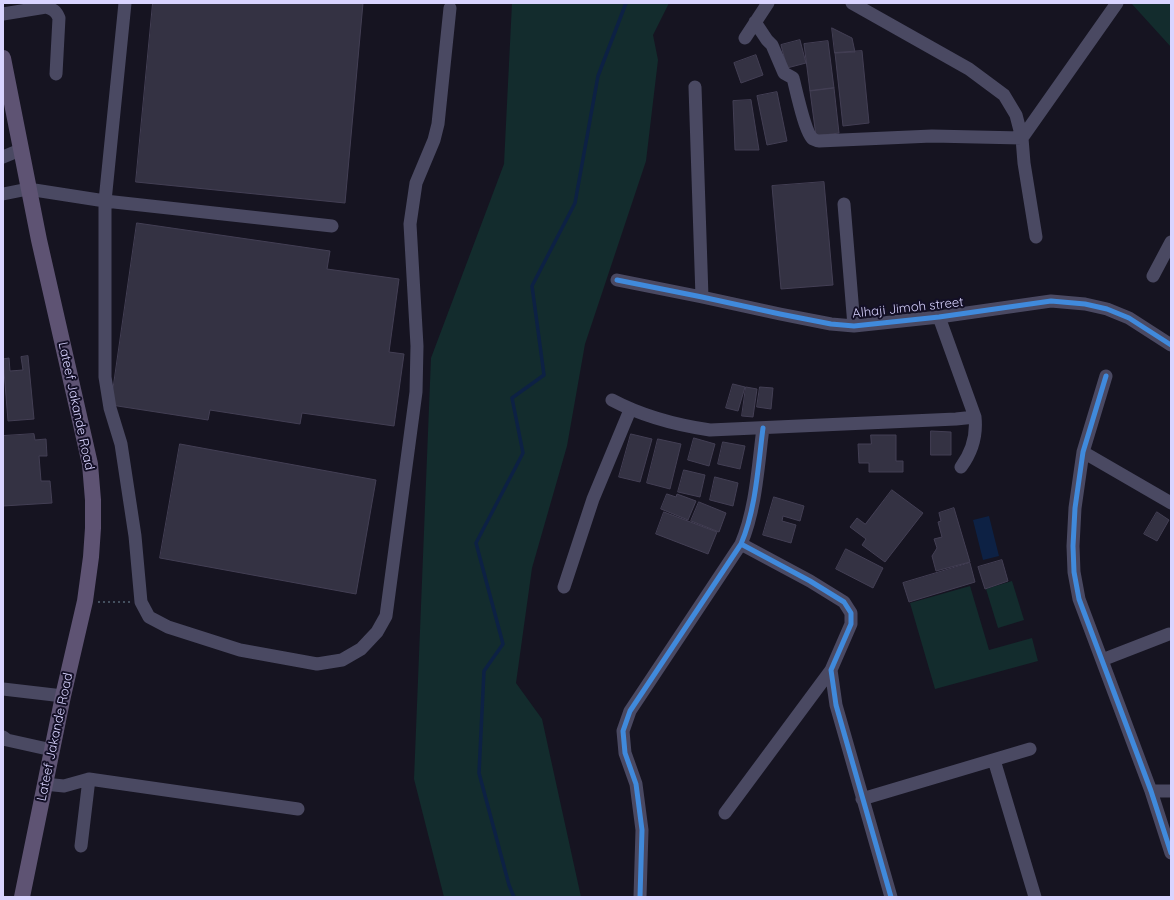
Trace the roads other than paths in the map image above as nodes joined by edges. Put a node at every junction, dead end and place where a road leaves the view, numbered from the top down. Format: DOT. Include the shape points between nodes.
graph roads {
  1 [pos="125,3"];
  2 [pos="768,3"];
  3 [pos="852,3"];
  4 [pos="1117,3"];
  5 [pos="450,8"];
  6 [pos="3,14"];
  7 [pos="755,22"];
  8 [pos="745,38"];
  9 [pos="3,58"];
  10 [pos="56,74"];
  11 [pos="695,87"];
  12 [pos="1022,138"];
  13 [pos="20,150"];
  14 [pos="3,157"];
  15 [pos="28,189"];
  16 [pos="3,194"];
  17 [pos="106,201"];
  18 [pos="844,204"];
  19 [pos="332,226"];
  20 [pos="1036,237"];
  21 [pos="1171,242"];
  22 [pos="1153,276"];
  23 [pos="617,280"];
  24 [pos="702,296"];
  25 [pos="939,317"];
  26 [pos="854,326"];
  27 [pos="1171,345"];
  28 [pos="1106,376"];
  29 [pos="612,400"];
  30 [pos="630,410"];
  31 [pos="975,417"];
  32 [pos="763,428"];
  33 [pos="1083,452"];
  34 [pos="961,467"];
  35 [pos="1171,503"];
  36 [pos="741,544"];
  37 [pos="564,587"];
  38 [pos="1169,634"];
  39 [pos="1102,660"];
  40 [pos="831,670"];
  41 [pos="3,689"];
  42 [pos="63,696"];
  43 [pos="3,737"];
  44 [pos="1030,749"];
  45 [pos="52,750"];
  46 [pos="994,760"];
  47 [pos="89,779"];
  48 [pos="44,784"];
  49 [pos="1151,791"];
  50 [pos="1171,791"];
  51 [pos="862,799"];
  52 [pos="298,809"];
  53 [pos="725,813"];
  54 [pos="81,846"];
  55 [pos="1171,853"];
  56 [pos="22,897"];
  57 [pos="640,897"];
  58 [pos="891,897"];
  59 [pos="1035,897"];
  1 -- 17 [label="street"];
  2 -- 7 [label="street"];
  3 -- 12 [label="street" via="969,69 1004,95 1016,115"];
  4 -- 12 [label="street"];
  5 -- 17 [label="street" via="438,124 416,183 410,224 417,346 416,392 386,616 377,632 361,649 342,660 317,664 240,650 168,627 149,617 141,602 135,536 121,444 110,408 105,377"];
  6 -- 10 [label="street" via="46,8 52,8 56,12 59,18"];
  7 -- 8 [label="street"];
  7 -- 12 [label="street" via="772,46 784,73 793,78 804,119 813,139 819,141 932,136"];
  9 -- 13 [label="main road, Lateef Jakande Road"];
  11 -- 24 [label="street"];
  12 -- 20 [label="street"];
  13 -- 14 [label="street"];
  13 -- 15 [label="main road, Lateef Jakande Road"];
  15 -- 16 [label="street"];
  15 -- 17 [label="street"];
  15 -- 42 [label="main road, Lateef Jakande Road" via="90,464 93,500 91,557 85,601"];
  17 -- 19 [label="street"];
  18 -- 26 [label="street"];
  21 -- 22 [label="street"];
  23 -- 24 [label="street, Alhaji Jimoh street"];
  24 -- 26 [label="street, Alhaji Jimoh street" via="780,314"];
  25 -- 26 [label="street, Alhaji Jimoh street"];
  25 -- 27 [label="street, Alhaji Jimoh street" via="1051,301 1085,304 1129,318"];
  25 -- 31 [label="street"];
  28 -- 33 [label="street"];
  29 -- 30 [label="street"];
  30 -- 32 [label="street" via="684,426 710,430"];
  30 -- 37 [label="street" via="593,499"];
  31 -- 32 [label="street"];
  31 -- 34 [label="street" via="976,429 972,445"];
  32 -- 36 [label="street" via="747,529"];
  33 -- 35 [label="street"];
  33 -- 39 [label="street" via="1075,508 1074,572 1079,598"];
  36 -- 40 [label="street" via="844,602 851,613 852,624"];
  36 -- 57 [label="street" via="630,711 623,731 625,753 636,784 642,830"];
  38 -- 39 [label="street"];
  39 -- 49 [label="street"];
  40 -- 51 [label="street" via="836,705"];
  40 -- 53 [label="street"];
  41 -- 42 [label="street"];
  42 -- 45 [label="main road, Lateef Jakande Road"];
  43 -- 45 [label="street"];
  44 -- 46 [label="street"];
  45 -- 48 [label="main road, Lateef Jakande Road"];
  46 -- 51 [label="street"];
  46 -- 59 [label="street"];
  47 -- 48 [label="street" via="64,786"];
  47 -- 52 [label="street"];
  47 -- 54 [label="street"];
  48 -- 56 [label="main road, Lateef Jakande Road"];
  49 -- 50 [label="street"];
  49 -- 55 [label="street"];
  51 -- 58 [label="street"];
}
